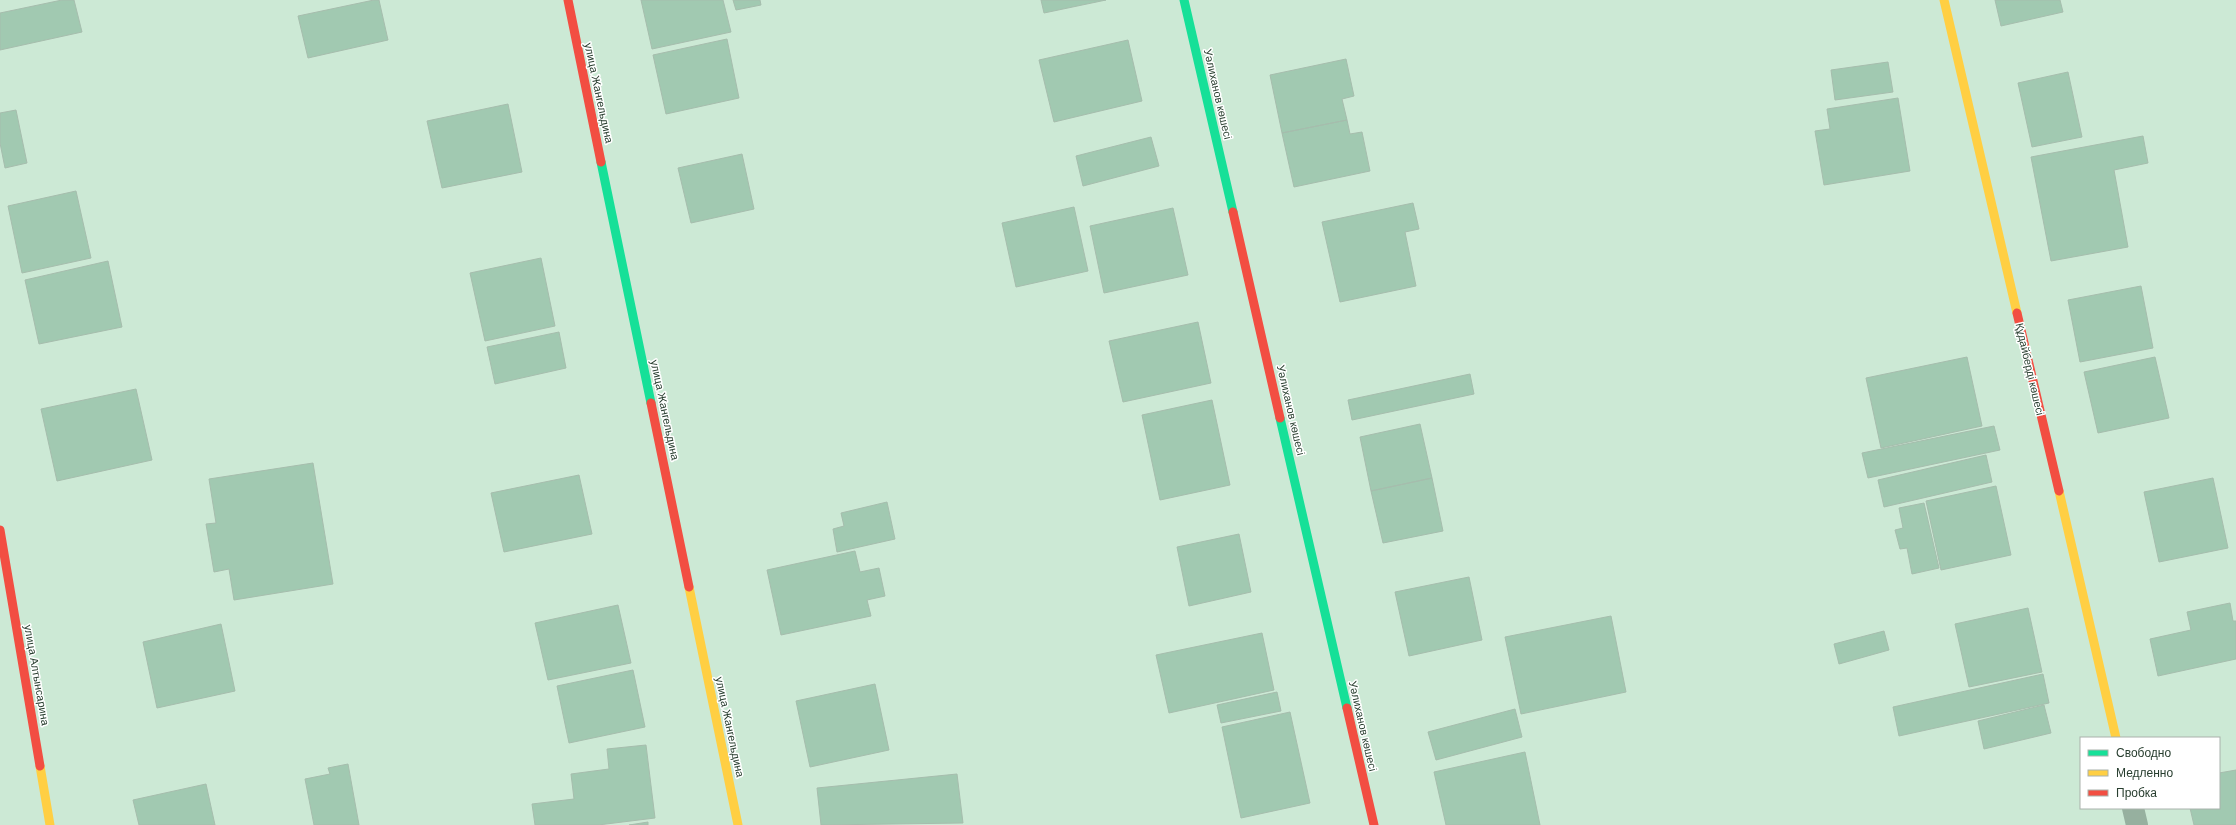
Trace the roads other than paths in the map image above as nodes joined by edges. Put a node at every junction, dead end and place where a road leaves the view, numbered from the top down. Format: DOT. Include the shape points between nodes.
graph roads {
  1 [pos="568,0"];
  2 [pos="1184,0"];
  3 [pos="1944,0"];
  4 [pos="0,530"];
  5 [pos="2116,737"];
  6 [pos="2133,809"];
  7 [pos="50,825"];
  8 [pos="738,825"];
  9 [pos="1374,825"];
  10 [pos="2137,825"];
  1 -- 8 [label="street, улица Жангельдина"];
  2 -- 9 [label="street, Уәлиханов көшесі"];
  3 -- 5 [label="street, Құдайберді көшесі"];
  4 -- 7 [label="street, улица Алтынсарина"];
  6 -- 10 [label="street"];
}
